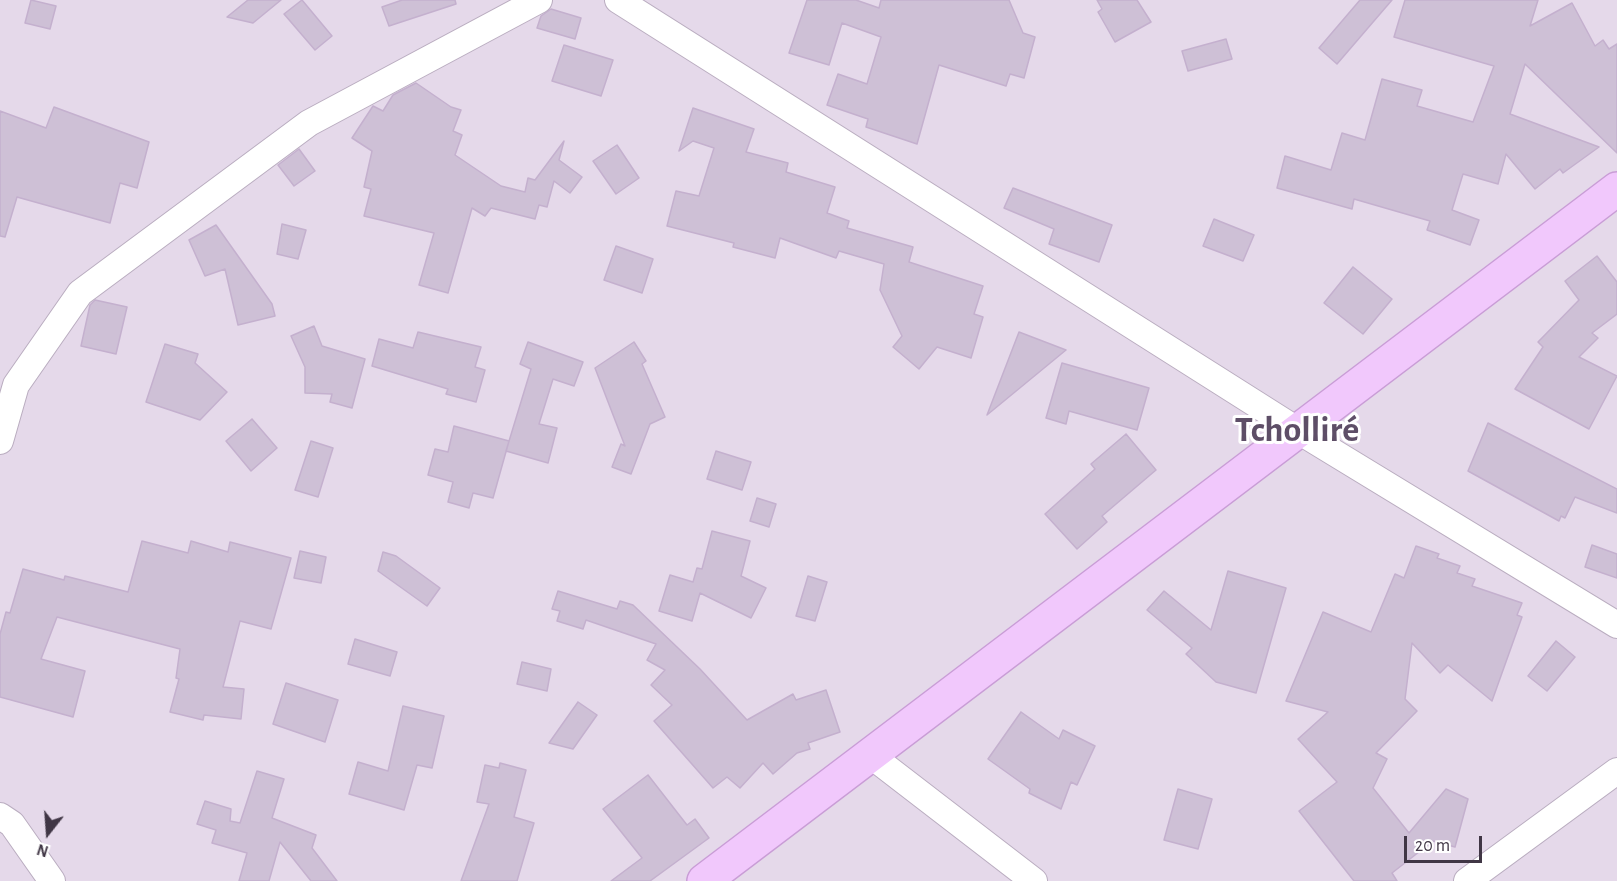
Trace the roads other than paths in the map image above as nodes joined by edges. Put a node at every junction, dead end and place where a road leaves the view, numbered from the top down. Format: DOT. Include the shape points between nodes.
graph roads {
  1 [pos="539,0"];
  2 [pos="618,0"];
  3 [pos="1617,189"];
  4 [pos="1297,430"];
  5 [pos="0,441"];
  6 [pos="1617,625"];
  7 [pos="869,754"];
  8 [pos="1617,771"];
  9 [pos="0,816"];
  10 [pos="52,881"];
  11 [pos="704,881"];
  12 [pos="1034,881"];
  13 [pos="1467,881"];
  1 -- 5 [label="street" via="309,123 80,293 16,385"];
  2 -- 4 [label="street"];
  3 -- 4 [label="main road"];
  4 -- 6 [label="street"];
  4 -- 7 [label="main road"];
  7 -- 11 [label="main road"];
  7 -- 12 [label="street"];
  8 -- 13 [label="street"];
  9 -- 10 [label="street" via="12,824"];
}
